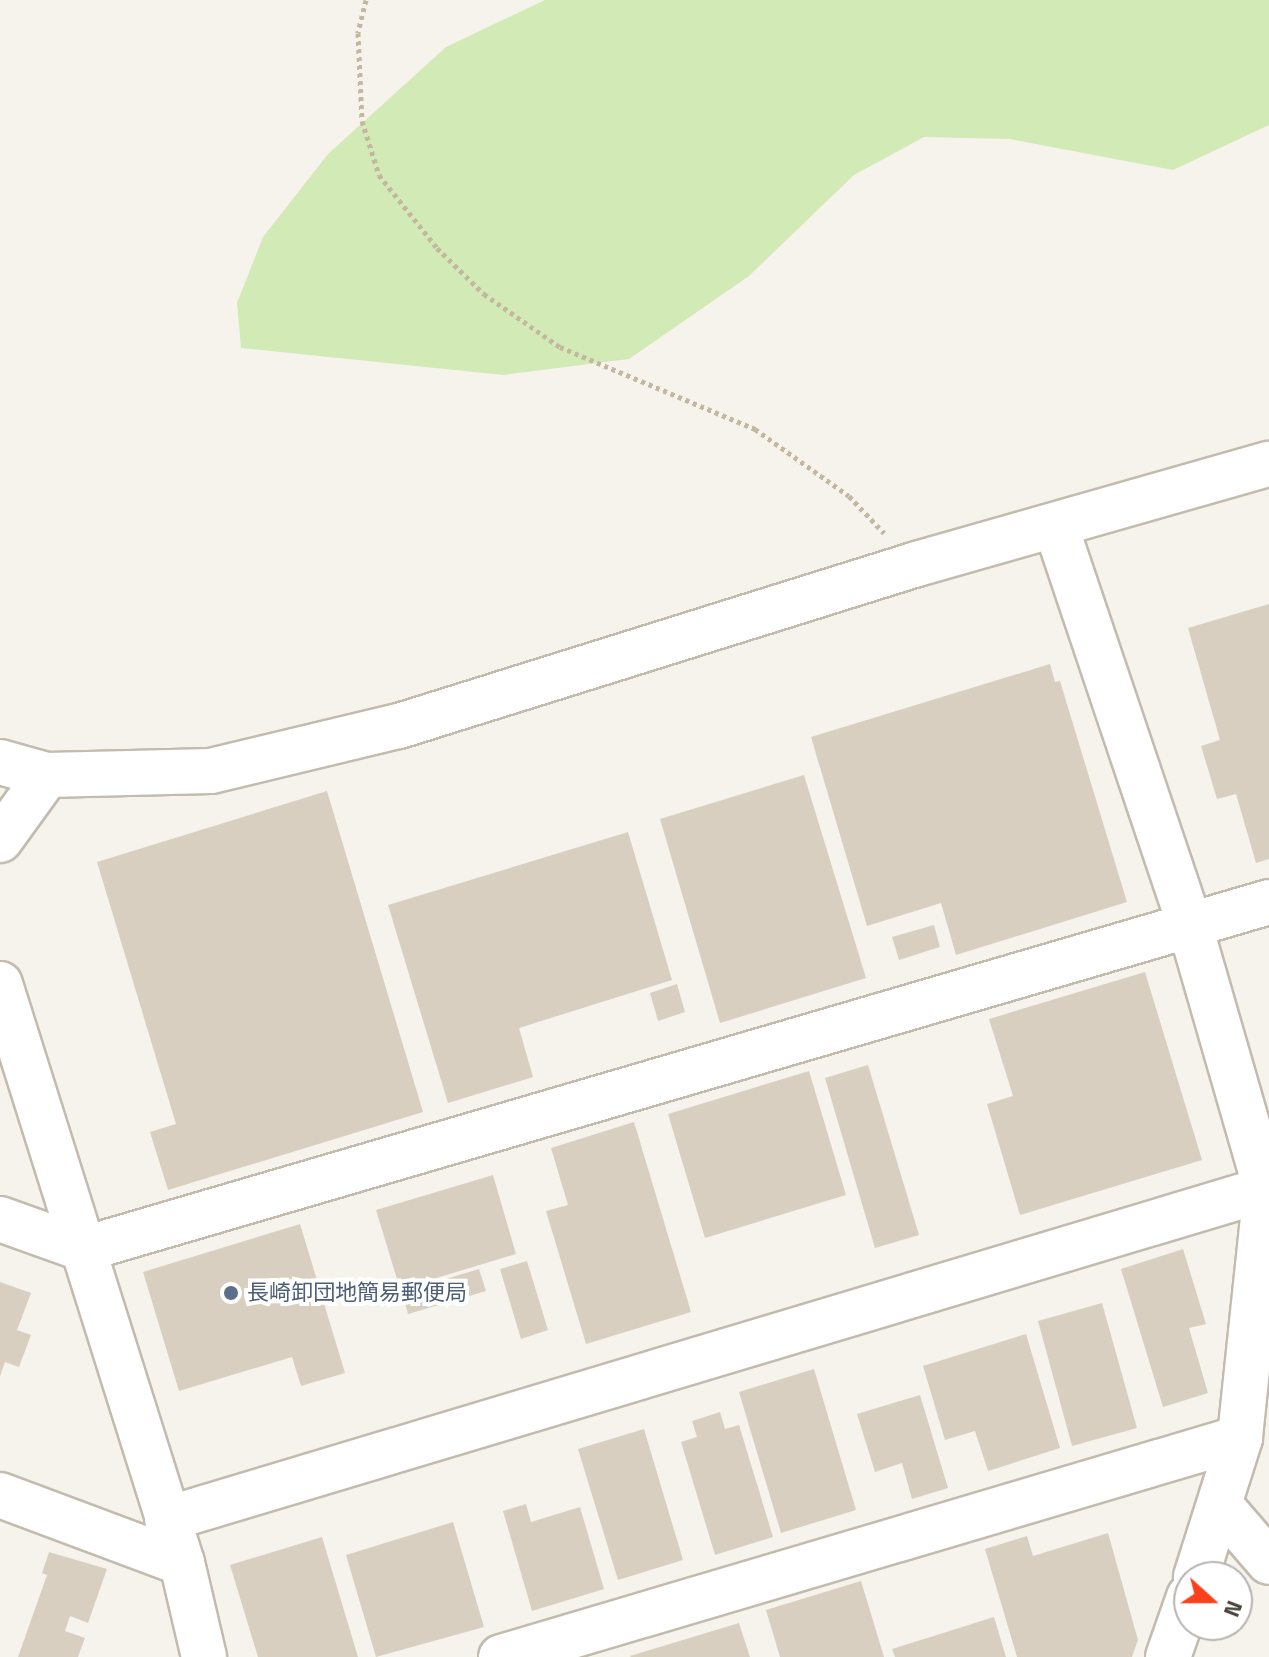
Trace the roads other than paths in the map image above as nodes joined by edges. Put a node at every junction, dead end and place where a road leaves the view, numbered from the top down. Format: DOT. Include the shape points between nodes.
graph roads {
  1 [pos="1269,464"];
  2 [pos="1056,527"];
  3 [pos="0,762"];
  4 [pos="47,775"];
  5 [pos="0,840"];
  6 [pos="1269,902"];
  7 [pos="1190,926"];
  8 [pos="0,984"];
  9 [pos="1267,1188"];
  10 [pos="0,1219"];
  11 [pos="84,1249"];
  12 [pos="1240,1438"];
  13 [pos="0,1495"];
  14 [pos="1220,1505"];
  15 [pos="167,1519"];
  16 [pos="1201,1561"];
  17 [pos="1269,1562"];
  18 [pos="182,1563"];
  19 [pos="204,1657"];
  20 [pos="501,1657"];
  1 -- 2 [label="street"];
  2 -- 4 [label="street" via="917,564 399,726 211,771"];
  2 -- 7 [label="street"];
  3 -- 4 [label="street"];
  4 -- 5 [label="street"];
  6 -- 7 [label="street"];
  7 -- 9 [label="street"];
  7 -- 11 [label="street"];
  8 -- 11 [label="street"];
  9 -- 12 [label="street"];
  9 -- 15 [label="street"];
  10 -- 11 [label="street"];
  11 -- 15 [label="street"];
  12 -- 14 [label="street"];
  12 -- 20 [label="street"];
  13 -- 18 [label="street"];
  14 -- 16 [label="street"];
  14 -- 17 [label="street"];
  15 -- 18 [label="street"];
  18 -- 19 [label="street"];
}
